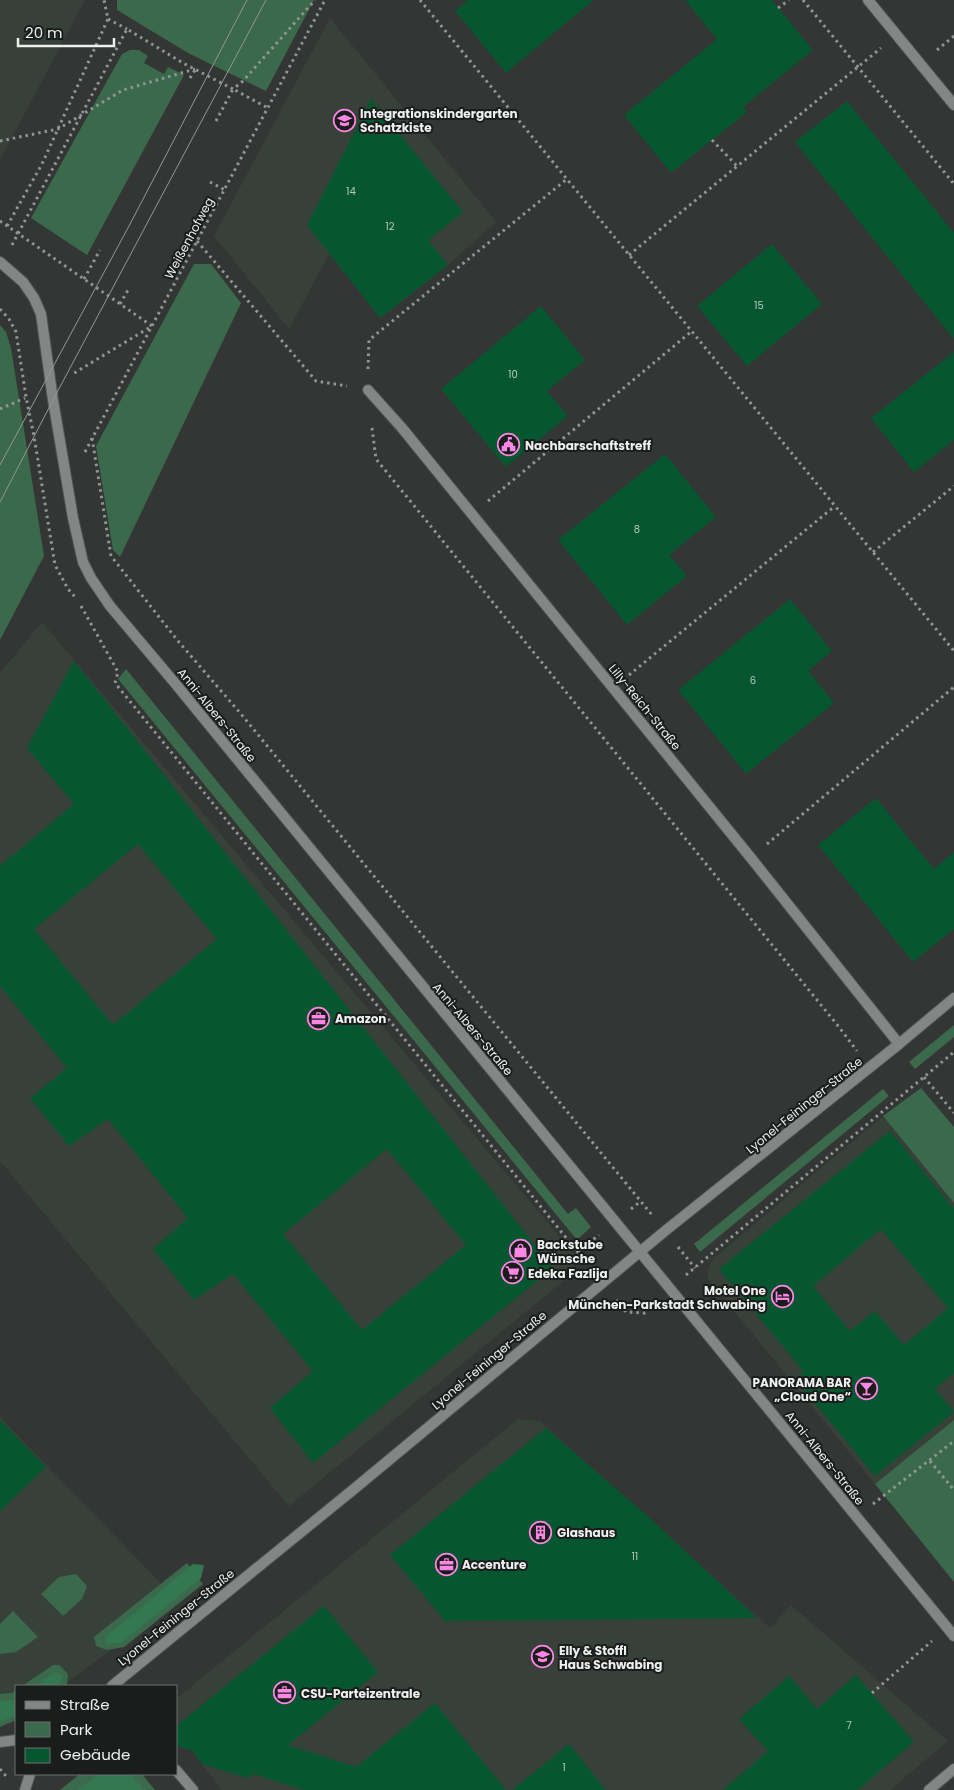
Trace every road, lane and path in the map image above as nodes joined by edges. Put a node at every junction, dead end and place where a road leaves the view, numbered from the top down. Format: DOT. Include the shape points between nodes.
graph roads {
  1 [pos="104,0"];
  2 [pos="315,0"];
  3 [pos="324,0"];
  4 [pos="420,0"];
  5 [pos="789,0"];
  6 [pos="803,0"];
  7 [pos="868,0"];
  8 [pos="778,8"];
  9 [pos="108,19"];
  10 [pos="127,29"];
  11 [pos="896,35"];
  12 [pos="857,67"];
  13 [pos="195,69"];
  14 [pos="190,78"];
  15 [pos="233,89"];
  16 [pos="954,105"];
  17 [pos="268,108"];
  18 [pos="81,115"];
  19 [pos="216,120"];
  20 [pos="58,129"];
  21 [pos="712,140"];
  22 [pos="0,141"];
  23 [pos="737,166"];
  24 [pos="567,178"];
  25 [pos="210,182"];
  26 [pos="954,184"];
  27 [pos="225,190"];
  28 [pos="0,221"];
  29 [pos="7,226"];
  30 [pos="17,234"];
  31 [pos="197,241"];
  32 [pos="100,250"];
  33 [pos="629,255"];
  34 [pos="2,263"];
  35 [pos="84,279"];
  36 [pos="128,290"];
  37 [pos="120,304"];
  38 [pos="152,326"];
  39 [pos="692,331"];
  40 [pos="51,386"];
  41 [pos="368,390"];
  42 [pos="26,398"];
  43 [pos="0,409"];
  44 [pos="92,438"];
  45 [pos="68,483"];
  46 [pos="954,486"];
  47 [pos="835,506"];
  48 [pos="472,514"];
  49 [pos="873,552"];
  50 [pos="954,651"];
  51 [pos="118,672"];
  52 [pos="954,687"];
  53 [pos="613,688"];
  54 [pos="751,858"];
  55 [pos="954,998"];
  56 [pos="899,1044"];
  57 [pos="954,1052"];
  58 [pos="869,1068"];
  59 [pos="924,1077"];
  60 [pos="954,1113"];
  61 [pos="665,1231"];
  62 [pos="640,1252"];
  63 [pos="695,1268"];
  64 [pos="602,1283"];
  65 [pos="670,1290"];
  66 [pos="954,1441"];
  67 [pos="930,1460"];
  68 [pos="954,1490"];
  69 [pos="857,1517"];
  70 [pos="951,1632"];
  71 [pos="113,1685"];
  72 [pos="872,1693"];
  73 [pos="15,1740"];
  74 [pos="0,1742"];
  75 [pos="954,1769"];
  76 [pos="178,1772"];
  77 [pos="30,1775"];
  78 [pos="25,1790"];
  79 [pos="193,1790"];
  80 [pos="929,1790"];
  1 -- 9 [label="path"];
  2 -- 15 [label="path"];
  3 -- 17 [label="path, Weißenhofweg"];
  4 -- 24 [label="path"];
  5 -- 8 [label="path"];
  6 -- 12 [label="path"];
  7 -- 11 [label="street"];
  9 -- 10 [label="path"];
  9 -- 20 [label="path"];
  10 -- 13 [label="path"];
  10 -- 18 [label="path"];
  11 -- 12 [label="path"];
  11 -- 16 [label="street"];
  12 -- 23 [label="path"];
  12 -- 26 [label="path"];
  13 -- 14 [label="path"];
  13 -- 15 [label="path"];
  13 -- 18 [label="path" via="123,90"];
  15 -- 17 [label="path"];
  15 -- 19 [label="path"];
  17 -- 27 [label="path, Weißenhofweg"];
  18 -- 20 [label="path"];
  18 -- 30 [label="path"];
  20 -- 22 [label="path"];
  20 -- 29 [label="path"];
  21 -- 23 [label="path"];
  23 -- 33 [label="path"];
  24 -- 33 [label="path"];
  24 -- 41 [label="path" via="369,340"];
  25 -- 27 [label="path"];
  27 -- 31 [label="path, Weißenhofweg"];
  28 -- 29 [label="path"];
  29 -- 30 [label="path"];
  30 -- 34 [label="path"];
  30 -- 35 [label="path"];
  31 -- 38 [label="path, Weißenhofweg"];
  31 -- 41 [label="path" via="316,381"];
  32 -- 35 [label="path"];
  33 -- 39 [label="path"];
  34 -- 40 [label="street, Anni-Albers-Straße" via="23,282 41,314"];
  35 -- 37 [label="path"];
  36 -- 37 [label="path"];
  37 -- 38 [label="path"];
  38 -- 40 [label="path"];
  38 -- 44 [label="path, Weißenhofweg"];
  39 -- 47 [label="path"];
  39 -- 48 [label="path"];
  40 -- 45 [label="street, Anni-Albers-Straße"];
  41 -- 48 [label="street, Lilly-Reich-Straße"];
  41 -- 58 [label="path" via="376,459 839,1026"];
  42 -- 43 [label="path"];
  44 -- 45 [label="path, Weißenhofweg"];
  44 -- 61 [label="path" via="111,556"];
  45 -- 62 [label="street, Anni-Albers-Straße" via="83,562 110,606"];
  46 -- 49 [label="path"];
  47 -- 49 [label="path"];
  47 -- 53 [label="path"];
  48 -- 53 [label="street, Lilly-Reich-Straße"];
  49 -- 50 [label="path"];
  51 -- 64 [label="path" via="115,683"];
  52 -- 54 [label="path"];
  53 -- 54 [label="street, Lilly-Reich-Straße"];
  54 -- 56 [label="street, Lilly-Reich-Straße"];
  55 -- 56 [label="street, Lyonel-Feininger-Straße"];
  56 -- 58 [label="street, Lyonel-Feininger-Straße"];
  57 -- 59 [label="path"];
  58 -- 61 [label="street, Lyonel-Feininger-Straße"];
  59 -- 60 [label="path"];
  59 -- 63 [label="path"];
  61 -- 62 [label="street, Lyonel-Feininger-Straße"];
  61 -- 63 [label="path"];
  62 -- 64 [label="street, Lyonel-Feininger-Straße"];
  62 -- 65 [label="street, Anni-Albers-Straße"];
  63 -- 65 [label="path"];
  64 -- 65 [label="path" via="626,1312 645,1313"];
  64 -- 71 [label="street, Lyonel-Feininger-Straße"];
  65 -- 69 [label="street, Anni-Albers-Straße"];
  66 -- 67 [label="path"];
  67 -- 68 [label="path"];
  67 -- 69 [label="path"];
  69 -- 70 [label="street, Anni-Albers-Straße"];
  70 -- 72 [label="path"];
  73 -- 74 [label="street"];
  75 -- 80 [label="street"];
  76 -- 79 [label="street"];
  77 -- 78 [label="street"];
}
